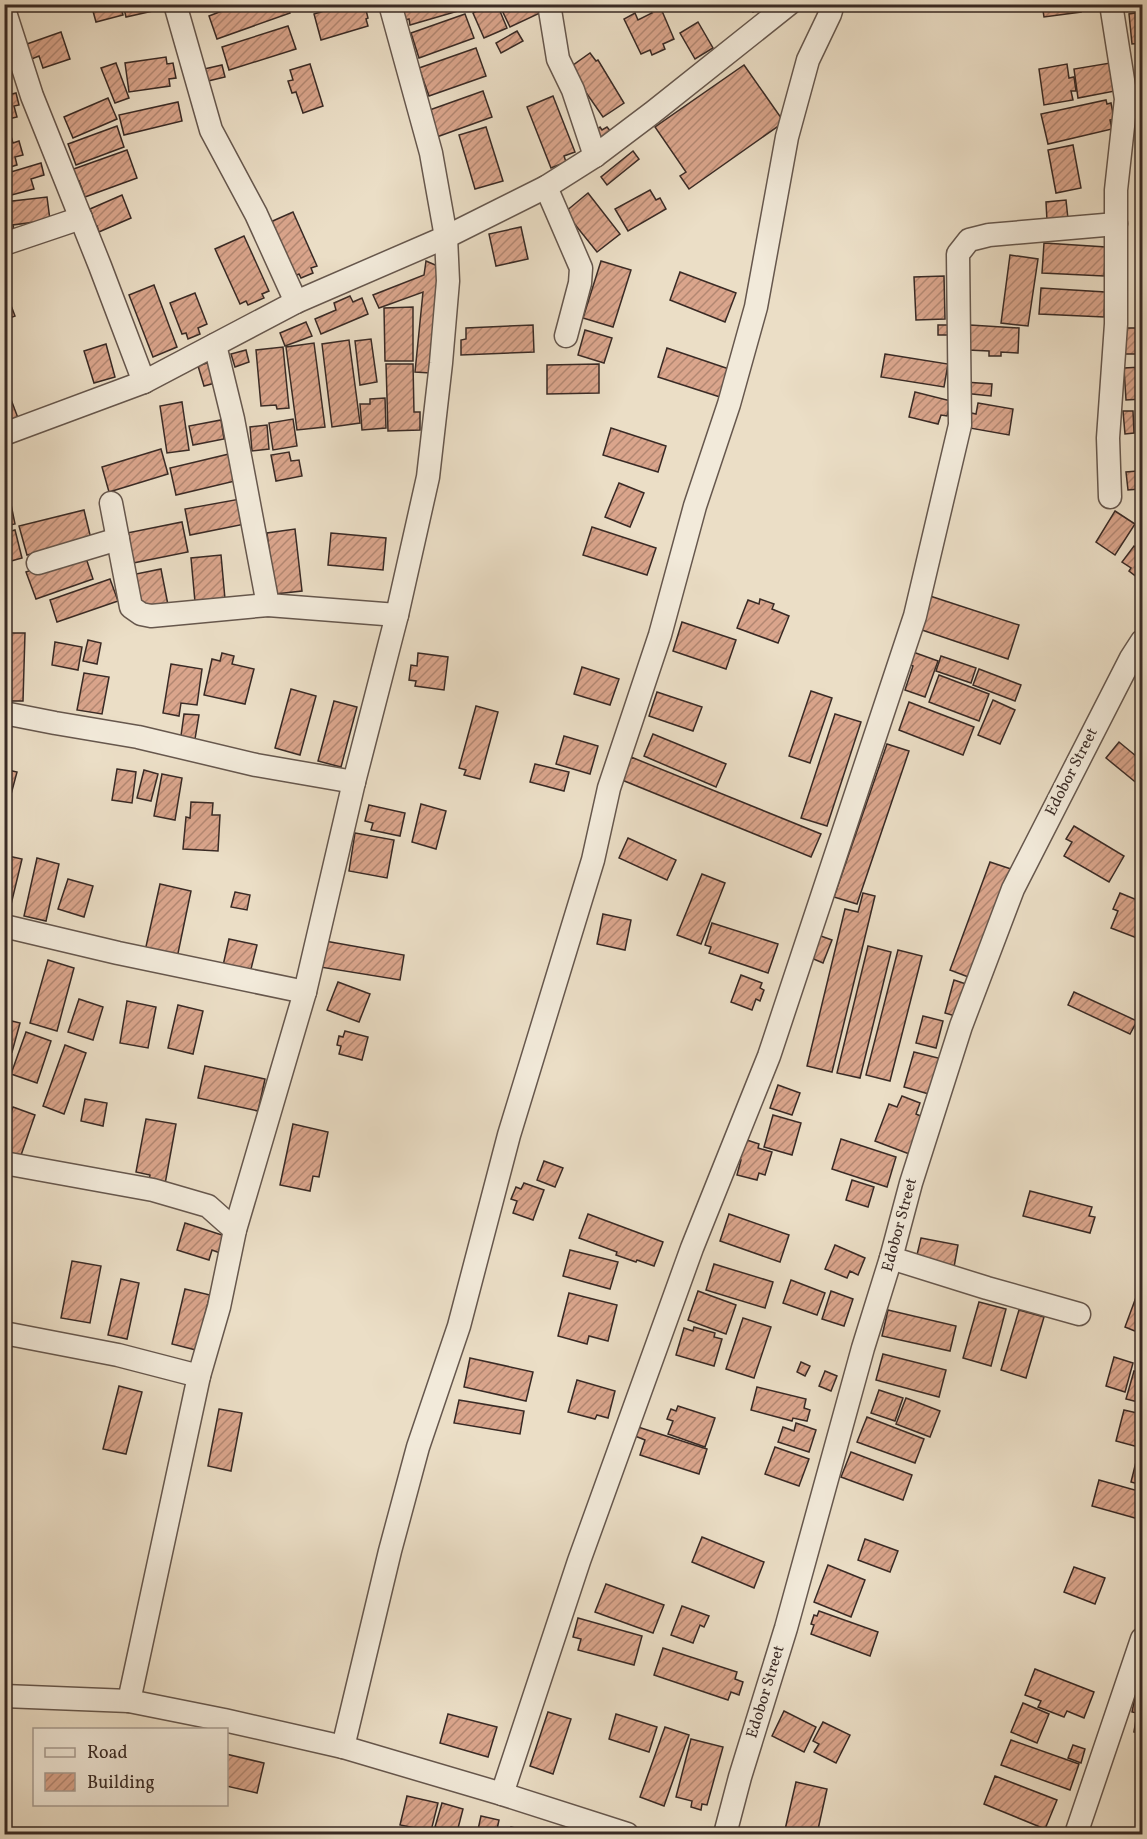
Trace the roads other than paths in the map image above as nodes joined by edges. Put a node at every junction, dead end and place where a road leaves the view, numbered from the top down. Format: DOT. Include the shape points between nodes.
graph roads {
  1 [pos="175,4"];
  2 [pos="390,4"];
  3 [pos="549,4"];
  4 [pos="789,4"];
  5 [pos="833,4"];
  6 [pos="1111,4"];
  7 [pos="4,9"];
  8 [pos="595,156"];
  9 [pos="546,187"];
  10 [pos="81,218"];
  11 [pos="1116,224"];
  12 [pos="446,237"];
  13 [pos="4,244"];
  14 [pos="296,303"];
  15 [pos="566,336"];
  16 [pos="215,345"];
  17 [pos="144,382"];
  18 [pos="4,434"];
  19 [pos="1110,497"];
  20 [pos="111,503"];
  21 [pos="118,539"];
  22 [pos="38,563"];
  23 [pos="268,605"];
  24 [pos="397,615"];
  25 [pos="1143,641"];
  26 [pos="4,713"];
  27 [pos="354,783"];
  28 [pos="4,926"];
  29 [pos="304,992"];
  30 [pos="4,1163"];
  31 [pos="235,1230"];
  32 [pos="891,1258"];
  33 [pos="1078,1314"];
  34 [pos="4,1332"];
  35 [pos="199,1376"];
  36 [pos="1143,1639"];
  37 [pos="4,1696"];
  38 [pos="129,1701"];
  39 [pos="343,1748"];
  40 [pos="502,1794"];
  41 [pos="627,1834"];
  42 [pos="725,1834"];
  43 [pos="1076,1834"];
  1 -- 14 [label="street" via="211,130 256,214"];
  2 -- 12 [label="street" via="430,153"];
  3 -- 8 [label="street" via="558,59"];
  4 -- 8 [label="street"];
  5 -- 39 [label="street" via="808,60 787,137 756,307 729,404 695,506 660,635 609,788 593,860 509,1135 459,1326 418,1447"];
  6 -- 11 [label="street" via="1126,99"];
  7 -- 10 [label="street" via="32,96"];
  8 -- 9 [label="street"];
  9 -- 12 [label="street"];
  9 -- 15 [label="street" via="581,268"];
  10 -- 13 [label="street"];
  10 -- 17 [label="street"];
  11 -- 19 [label="street" via="1116,324 1108,438"];
  11 -- 40 [label="street" via="988,235 969,240 958,254 960,425 915,616 770,1056 692,1248 579,1561"];
  12 -- 14 [label="street"];
  12 -- 24 [label="street" via="448,281 428,477"];
  14 -- 16 [label="street"];
  16 -- 17 [label="street"];
  16 -- 23 [label="street"];
  17 -- 18 [label="street"];
  20 -- 21 [label="street"];
  21 -- 22 [label="street"];
  21 -- 23 [label="street" via="131,607 141,614"];
  23 -- 24 [label="street"];
  24 -- 27 [label="street"];
  25 -- 32 [label="street, Edobor Street" via="1013,889 961,1026 910,1183"];
  26 -- 27 [label="street"];
  27 -- 29 [label="street"];
  28 -- 29 [label="street"];
  29 -- 31 [label="street"];
  30 -- 31 [label="street" via="164,1193 208,1206"];
  31 -- 35 [label="street"];
  32 -- 33 [label="street"];
  32 -- 42 [label="street, Edobor Street"];
  34 -- 35 [label="street" via="118,1354"];
  35 -- 38 [label="street"];
  36 -- 43 [label="street"];
  37 -- 38 [label="street"];
  38 -- 39 [label="street"];
  39 -- 40 [label="street"];
  40 -- 41 [label="street"];
}
